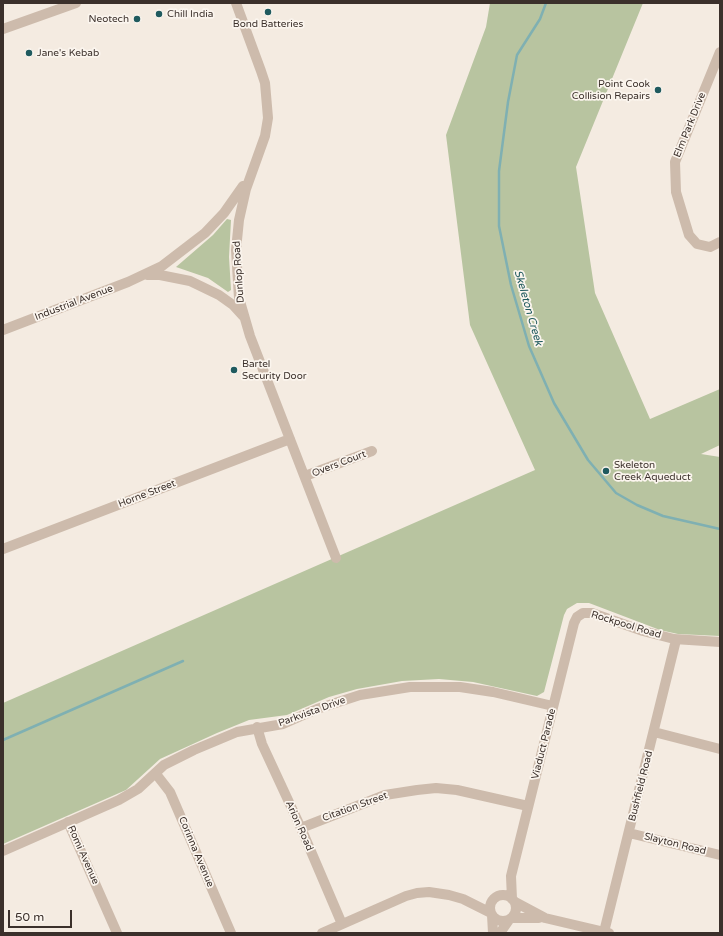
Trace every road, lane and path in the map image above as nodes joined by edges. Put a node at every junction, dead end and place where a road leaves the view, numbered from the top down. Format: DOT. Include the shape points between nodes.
graph roads {
  1 [pos="76,3"];
  2 [pos="236,3"];
  3 [pos="3,30"];
  4 [pos="720,52"];
  5 [pos="252,171"];
  6 [pos="720,242"];
  7 [pos="146,275"];
  8 [pos="244,318"];
  9 [pos="3,330"];
  10 [pos="290,439"];
  11 [pos="372,451"];
  12 [pos="305,476"];
  13 [pos="3,549"];
  14 [pos="336,558"];
  15 [pos="580,614"];
  16 [pos="676,640"];
  17 [pos="720,642"];
  18 [pos="553,706"];
  19 [pos="257,727"];
  20 [pos="654,732"];
  21 [pos="720,749"];
  22 [pos="156,774"];
  23 [pos="528,806"];
  24 [pos="68,822"];
  25 [pos="300,828"];
  26 [pos="629,833"];
  27 [pos="3,851"];
  28 [pos="720,855"];
  29 [pos="511,876"];
  30 [pos="495,898"];
  31 [pos="463,899"];
  32 [pos="514,901"];
  33 [pos="491,914"];
  34 [pos="510,918"];
  35 [pos="545,918"];
  36 [pos="342,924"];
  37 [pos="607,932"];
  38 [pos="117,933"];
  39 [pos="231,933"];
  40 [pos="322,933"];
  41 [pos="493,933"];
  42 [pos="500,933"];
  1 -- 3 [label="street"];
  2 -- 5 [label="street, Dunlop Road" via="261,71 267,104 265,136"];
  4 -- 6 [label="street, Elm Park Drive" via="675,162 676,192 689,234 697,244 710,247"];
  5 -- 7 [label="street, Industrial Avenue" via="235,199 205,233 174,258"];
  5 -- 8 [label="street, Dunlop Road" via="242,202 237,236 238,279"];
  7 -- 8 [label="street, Industrial Avenue" via="190,280 219,295 233,305"];
  7 -- 9 [label="street, Industrial Avenue"];
  8 -- 10 [label="street, Dunlop Road"];
  10 -- 12 [label="street, Dunlop Road"];
  10 -- 13 [label="street, Horne Street"];
  11 -- 12 [label="street, Overs Court"];
  12 -- 14 [label="street, Dunlop Road"];
  15 -- 16 [label="street, Rockpool Road" via="592,613"];
  15 -- 18 [label="street, Viaduct Parade" via="574,623"];
  16 -- 17 [label="street, Rockpool Road"];
  16 -- 20 [label="street, Bushfield Road"];
  18 -- 19 [label="street, Parkvista Drive" via="466,688 410,687 360,695 283,724"];
  18 -- 23 [label="street, Viaduct Parade"];
  19 -- 22 [label="street, Parkvista Drive" via="237,732 189,752 164,765"];
  19 -- 25 [label="street, Arion Road" via="262,744"];
  20 -- 21 [label="street"];
  20 -- 26 [label="street, Bushfield Road"];
  22 -- 24 [label="street, Parkvista Drive" via="130,794"];
  22 -- 39 [label="street, Corinna Avenue" via="170,792"];
  23 -- 25 [label="street, Citation Street" via="457,790 436,788 385,795"];
  23 -- 29 [label="street, Viaduct Parade"];
  24 -- 27 [label="street, Parkvista Drive"];
  24 -- 38 [label="street, Romi Avenue"];
  25 -- 36 [label="street, Arion Road"];
  26 -- 28 [label="street, Slayton Road"];
  26 -- 37 [label="street, Bushfield Road"];
  29 -- 30 [label="street, Viaduct Parade"];
  29 -- 32 [label="street, Viaduct Parade"];
  30 -- 31 [label="street"];
  30 -- 32 [label="street" via="504,895"];
  30 -- 33 [label="street" via="490,905"];
  31 -- 33 [label="street"];
  31 -- 36 [label="street" via="438,893 406,896"];
  32 -- 34 [label="street" via="516,910"];
  32 -- 35 [label="street"];
  33 -- 34 [label="street" via="499,920"];
  33 -- 41 [label="street"];
  34 -- 35 [label="street"];
  34 -- 42 [label="street"];
  35 -- 37 [label="street"];
  36 -- 40 [label="street"];
}
